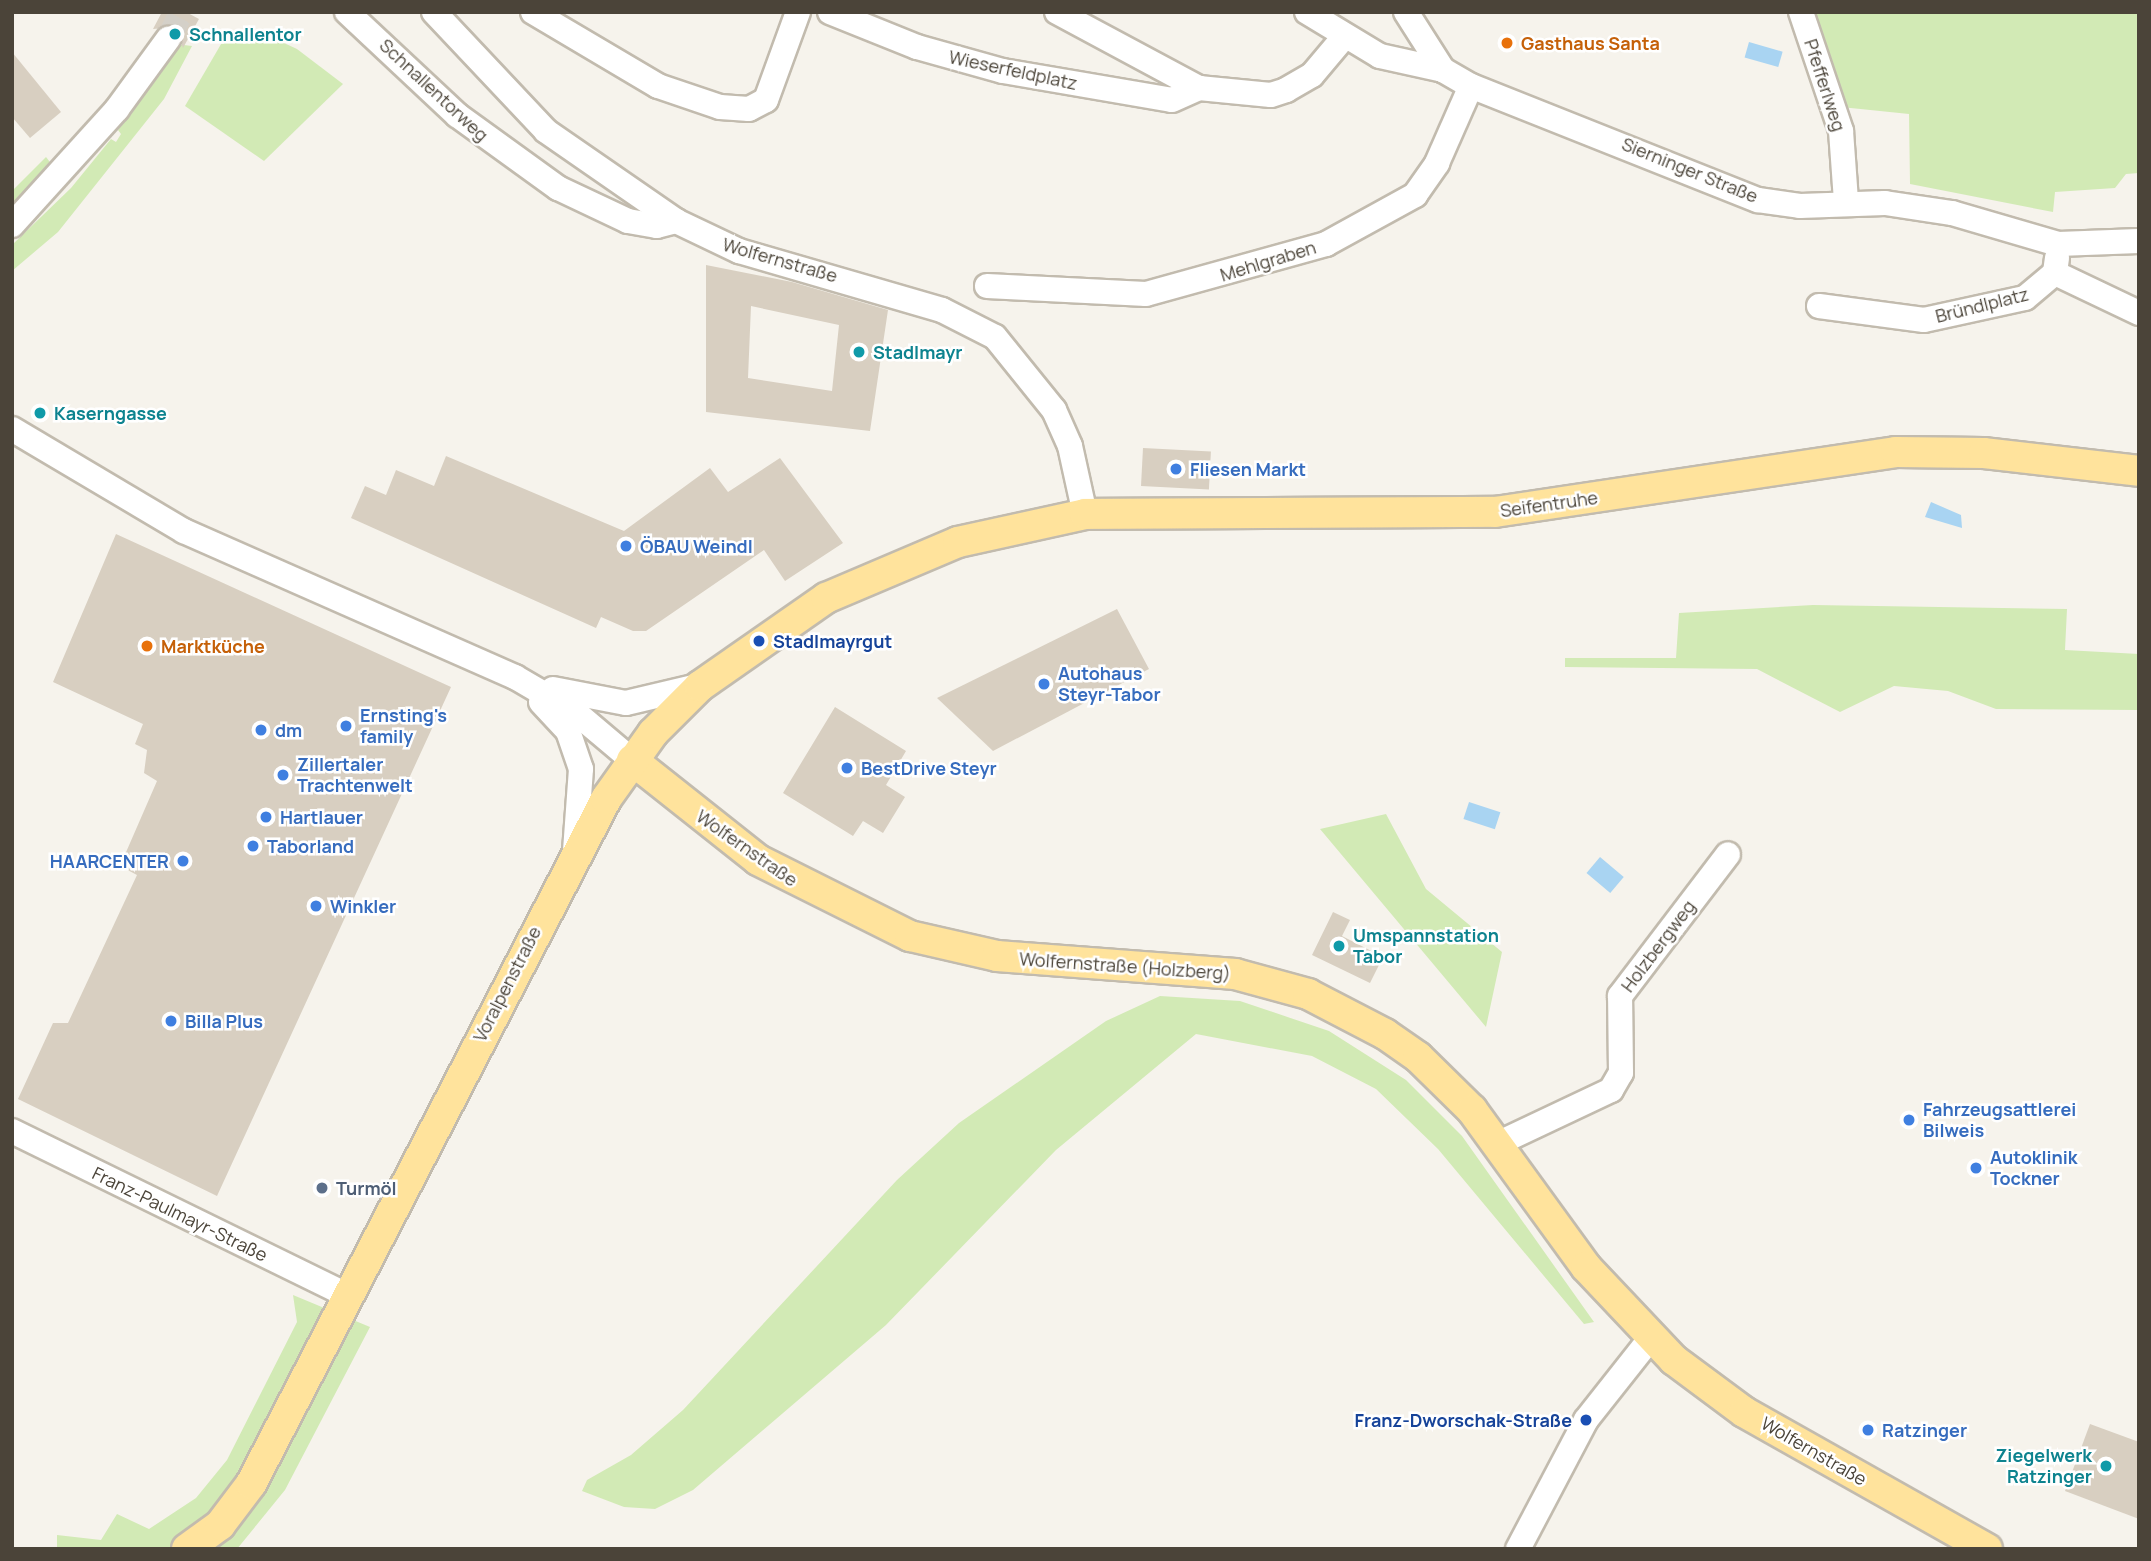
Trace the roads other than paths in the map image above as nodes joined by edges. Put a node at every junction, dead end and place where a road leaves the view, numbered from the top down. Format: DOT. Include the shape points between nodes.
graph roads {
  1 [pos="347,12"];
  2 [pos="434,12"];
  3 [pos="533,12"];
  4 [pos="798,12"];
  5 [pos="830,12"];
  6 [pos="1057,12"];
  7 [pos="1307,12"];
  8 [pos="1406,12"];
  9 [pos="1801,12"];
  10 [pos="168,39"];
  11 [pos="1349,41"];
  12 [pos="1443,69"];
  13 [pos="1471,86"];
  14 [pos="1199,88"];
  15 [pos="1846,201"];
  16 [pos="676,221"];
  17 [pos="12,225"];
  18 [pos="2139,240"];
  19 [pos="2058,243"];
  20 [pos="2055,273"];
  21 [pos="987,286"];
  22 [pos="1819,306"];
  23 [pos="2139,313"];
  24 [pos="12,429"];
  25 [pos="2139,471"];
  26 [pos="1085,514"];
  27 [pos="958,542"];
  28 [pos="515,677"];
  29 [pos="700,686"];
  30 [pos="632,760"];
  31 [pos="575,851"];
  32 [pos="1728,854"];
  33 [pos="910,936"];
  34 [pos="12,1132"];
  35 [pos="1499,1143"];
  36 [pos="349,1296"];
  37 [pos="1650,1339"];
  38 [pos="187,1549"];
  39 [pos="1518,1549"];
  40 [pos="1987,1549"];
  1 -- 16 [label="street, Schnallentorweg" via="466,123 558,188 628,221 657,226"];
  2 -- 16 [label="street, Wolfernstraße" via="546,131"];
  3 -- 4 [label="street" via="659,86 720,107 749,109 766,100"];
  5 -- 14 [label="street, Wieserfeldplatz" via="917,47 1003,71 1172,100"];
  6 -- 14 [label="street, Wieserfeldplatz"];
  7 -- 11 [label="street"];
  8 -- 12 [label="street, Sierninger Straße"];
  9 -- 15 [label="street, Pfefferlweg" via="1841,131"];
  10 -- 17 [label="street" via="117,109"];
  11 -- 12 [label="street" via="1380,56"];
  11 -- 14 [label="street, Wieserfeldplatz" via="1312,75 1271,95"];
  12 -- 13 [label="street, Sierninger Straße"];
  13 -- 15 [label="street, Sierninger Straße" via="1758,200 1800,206"];
  13 -- 21 [label="street, Mehlgraben" via="1437,163 1415,195 1326,244 1146,293"];
  15 -- 19 [label="street, Sierninger Straße" via="1973,217"];
  16 -- 26 [label="street, Wolfernstraße" via="739,251 942,310 995,337 1054,410 1070,446"];
  18 -- 19 [label="street, Sierninger Straße"];
  19 -- 20 [label="street"];
  20 -- 22 [label="street, Bründlplatz" via="2025,298 1924,320"];
  20 -- 23 [label="street"];
  24 -- 28 [label="street" via="184,531"];
  25 -- 26 [label="main road, Seifentruhe" via="1984,453 1896,452 1495,512"];
  26 -- 27 [label="main road, Seifentruhe"];
  27 -- 29 [label="main road, Voralpenstraße" via="826,598"];
  28 -- 29 [label="street" via="626,703"];
  28 -- 30 [label="street" via="575,712"];
  28 -- 31 [label="street" via="568,731 576,748 582,769"];
  29 -- 30 [label="main road, Voralpenstraße"];
  30 -- 31 [label="main road, Voralpenstraße"];
  30 -- 33 [label="main road, Wolfernstraße" via="758,860"];
  31 -- 36 [label="main road, Voralpenstraße"];
  32 -- 35 [label="street, Holzbergweg" via="1620,996 1621,1073 1611,1090"];
  33 -- 35 [label="main road, Wolfernstraße (Holzberg)" via="998,956 1222,972 1308,994 1418,1057"];
  34 -- 36 [label="street, Franz-Paulmayr-Straße"];
  35 -- 37 [label="main road, Wolfernstraße (Holzberg)" via="1586,1267"];
  36 -- 38 [label="main road, Voralpenstraße" via="251,1484 220,1525"];
  37 -- 39 [label="street" via="1586,1420"];
  37 -- 40 [label="main road, Wolfernstraße" via="1744,1412"];
}
